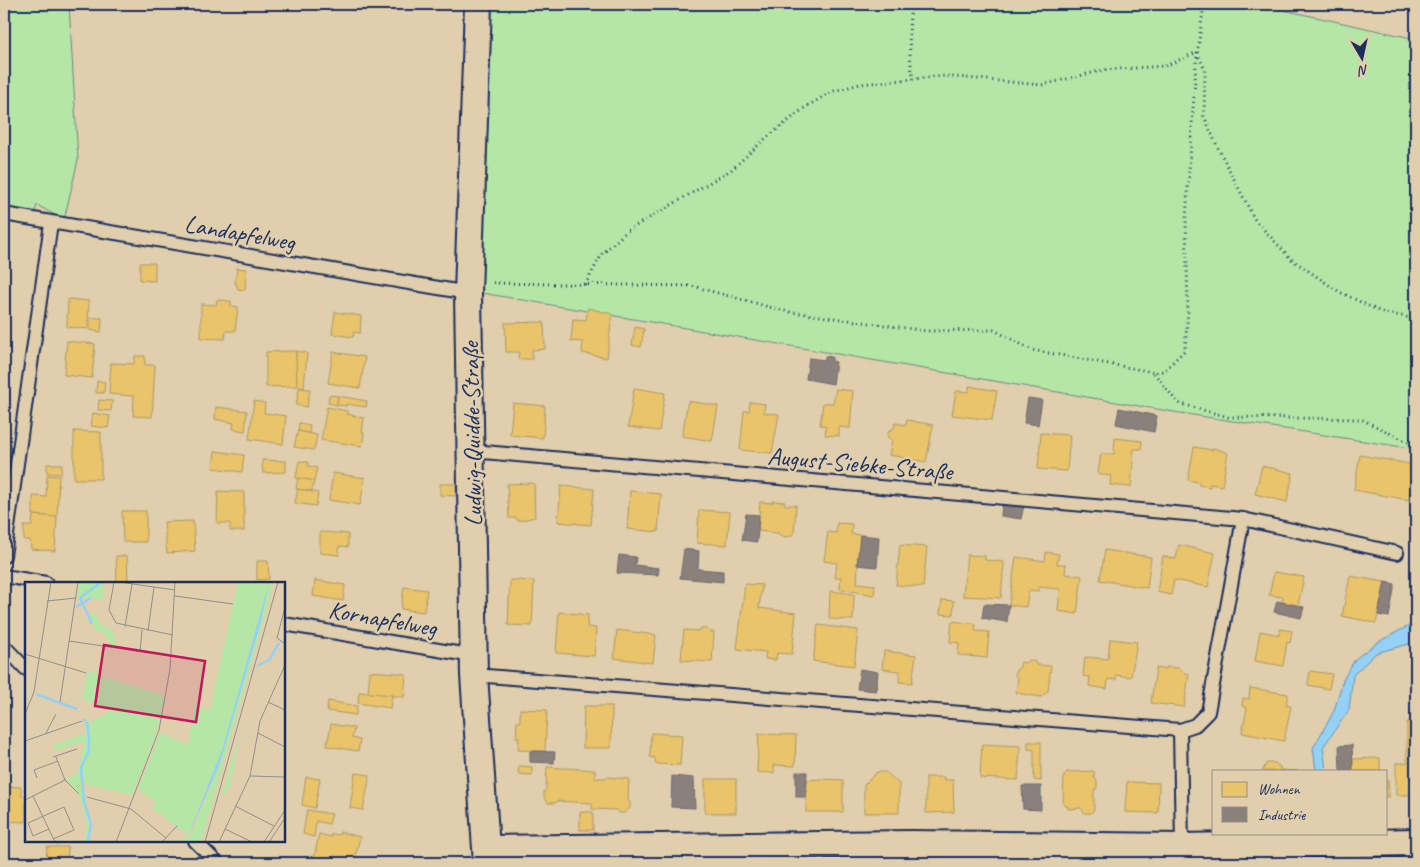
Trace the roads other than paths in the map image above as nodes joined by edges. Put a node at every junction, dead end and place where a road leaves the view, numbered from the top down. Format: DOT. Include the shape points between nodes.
graph roads {
  1 [pos="478,4"];
  2 [pos="4,214"];
  3 [pos="51,223"];
  4 [pos="469,287"];
  5 [pos="472,451"];
  6 [pos="1243,519"];
  7 [pos="1397,553"];
  8 [pos="4,556"];
  9 [pos="4,576"];
  10 [pos="40,582"];
  11 [pos="285,624"];
  12 [pos="4,646"];
  13 [pos="474,666"];
  14 [pos="25,668"];
  15 [pos="1180,730"];
  16 [pos="196,842"];
  17 [pos="1416,842"];
  18 [pos="1182,847"];
  19 [pos="911,854"];
  20 [pos="487,856"];
  21 [pos="217,863"];
  1 -- 4 [label="street, Ludwig-Quidde-Straße"];
  2 -- 3 [label="lane, Landapfelweg"];
  3 -- 4 [label="lane, Landapfelweg"];
  3 -- 8 [label="lane"];
  4 -- 5 [label="street, Ludwig-Quidde-Straße"];
  5 -- 6 [label="lane, August-Siebke-Straße"];
  5 -- 13 [label="street, Ludwig-Quidde-Straße"];
  6 -- 7 [label="lane, August-Siebke-Straße"];
  6 -- 15 [label="lane" via="1208,712 1195,724"];
  9 -- 10 [label="lane"];
  11 -- 13 [label="lane, Kornapfelweg"];
  12 -- 14 [label="lane"];
  13 -- 15 [label="lane"];
  13 -- 20 [label="street, Ludwig-Quidde-Straße"];
  15 -- 18 [label="lane"];
  16 -- 21 [label="lane"];
  17 -- 18 [label="street"];
  18 -- 19 [label="street"];
  19 -- 20 [label="street"];
}
